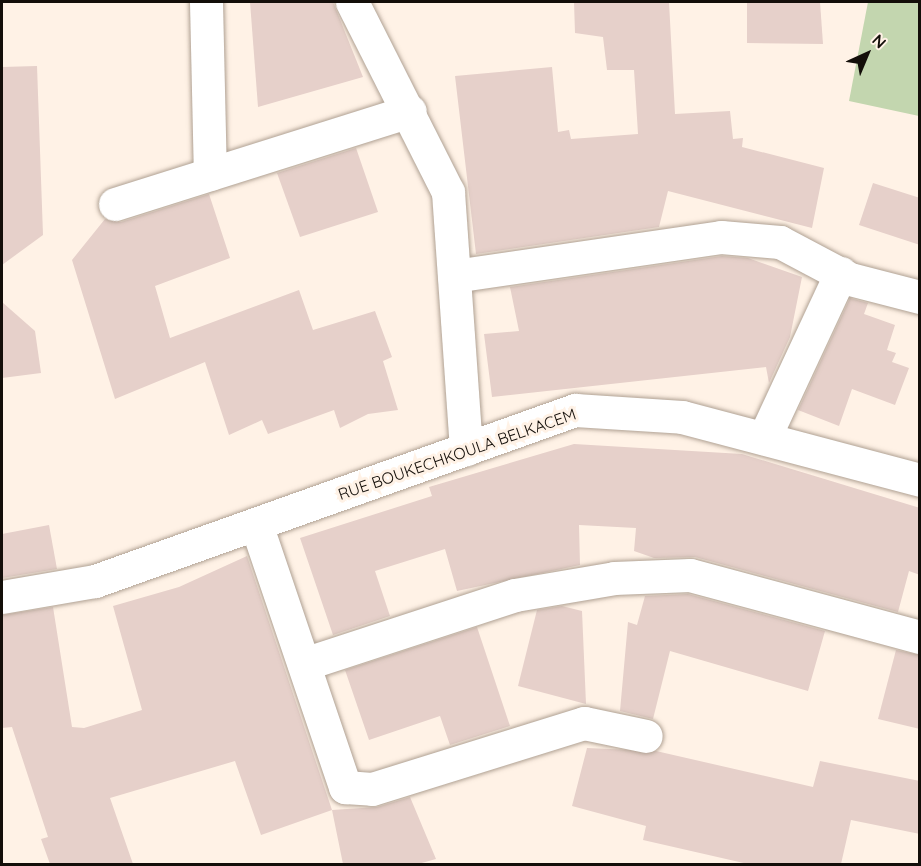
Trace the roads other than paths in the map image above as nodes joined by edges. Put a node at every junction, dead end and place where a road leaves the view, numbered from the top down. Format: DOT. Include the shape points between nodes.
graph roads {
  1 [pos="206,2"];
  2 [pos="352,2"];
  3 [pos="410,111"];
  4 [pos="210,174"];
  5 [pos="115,204"];
  6 [pos="841,273"];
  7 [pos="454,276"];
  8 [pos="920,297"];
  9 [pos="764,438"];
  10 [pos="466,449"];
  11 [pos="920,480"];
  12 [pos="256,524"];
  13 [pos="2,597"];
  14 [pos="920,637"];
  15 [pos="304,664"];
  16 [pos="646,736"];
  1 -- 4 [label="street"];
  2 -- 3 [label="street"];
  3 -- 4 [label="street"];
  3 -- 7 [label="street" via="448,192"];
  4 -- 5 [label="street"];
  6 -- 7 [label="street" via="780,242 721,237"];
  6 -- 8 [label="street"];
  6 -- 9 [label="street"];
  7 -- 10 [label="street"];
  9 -- 10 [label="street, RUE BOUKECHKOULA BELKACEM" via="682,417 575,410"];
  9 -- 11 [label="street, RUE BOUKECHKOULA BELKACEM"];
  10 -- 12 [label="street, RUE BOUKECHKOULA BELKACEM"];
  12 -- 13 [label="street, RUE BOUKECHKOULA BELKACEM" via="95,582"];
  12 -- 15 [label="street"];
  14 -- 15 [label="street" via="690,575 614,578 515,595"];
  15 -- 16 [label="street" via="345,787 372,789 584,723"];
}
